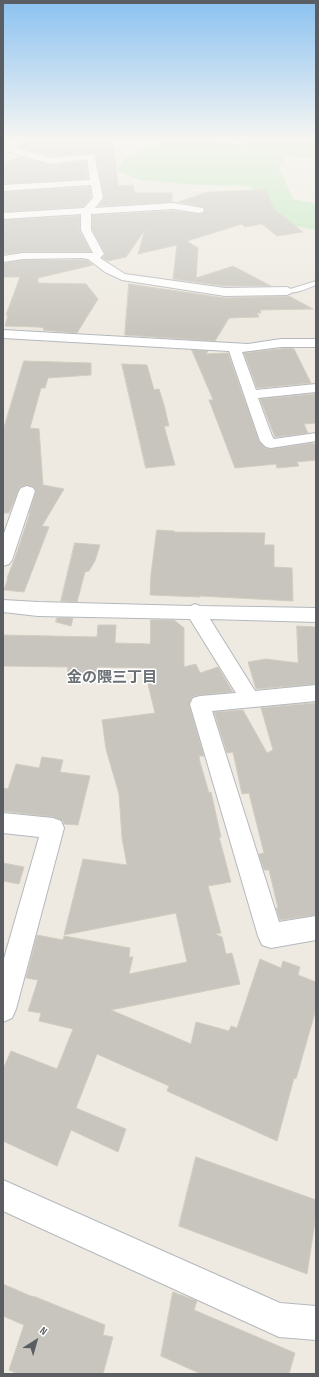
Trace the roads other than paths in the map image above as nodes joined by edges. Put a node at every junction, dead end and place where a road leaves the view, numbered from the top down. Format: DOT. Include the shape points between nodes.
graph roads {
  1 [pos="93,204"];
  2 [pos="199,210"];
  3 [pos="86,212"];
  4 [pos="3,216"];
  5 [pos="92,257"];
  6 [pos="3,259"];
  7 [pos="316,283"];
  8 [pos="287,291"];
  9 [pos="3,334"];
  10 [pos="315,346"];
  11 [pos="234,347"];
  12 [pos="316,388"];
  13 [pos="250,395"];
  14 [pos="316,437"];
  15 [pos="27,491"];
  16 [pos="9,528"];
  17 [pos="3,560"];
  18 [pos="3,606"];
  19 [pos="195,611"];
  20 [pos="316,615"];
  21 [pos="316,693"];
  22 [pos="250,699"];
  23 [pos="3,823"];
  24 [pos="316,928"];
  25 [pos="3,1009"];
  26 [pos="3,1195"];
  27 [pos="316,1322"];
  1 -- 3 [label="street"];
  2 -- 3 [label="street" via="173,206"];
  3 -- 4 [label="street"];
  3 -- 5 [label="street" via="86,230 99,254"];
  5 -- 6 [label="street" via="23,256"];
  5 -- 8 [label="street" via="122,277 225,292"];
  7 -- 8 [label="lane"];
  9 -- 11 [label="street"];
  10 -- 11 [label="street" via="281,343 248,348"];
  11 -- 13 [label="street"];
  12 -- 13 [label="street"];
  13 -- 14 [label="street" via="265,438 271,444"];
  15 -- 16 [label="street"];
  16 -- 17 [label="street"];
  18 -- 19 [label="street" via="38,609"];
  19 -- 20 [label="street"];
  19 -- 22 [label="street"];
  21 -- 22 [label="street"];
  22 -- 24 [label="street" via="200,704 271,936"];
  23 -- 25 [label="street" via="53,828"];
  26 -- 27 [label="street" via="279,1320"];
}
